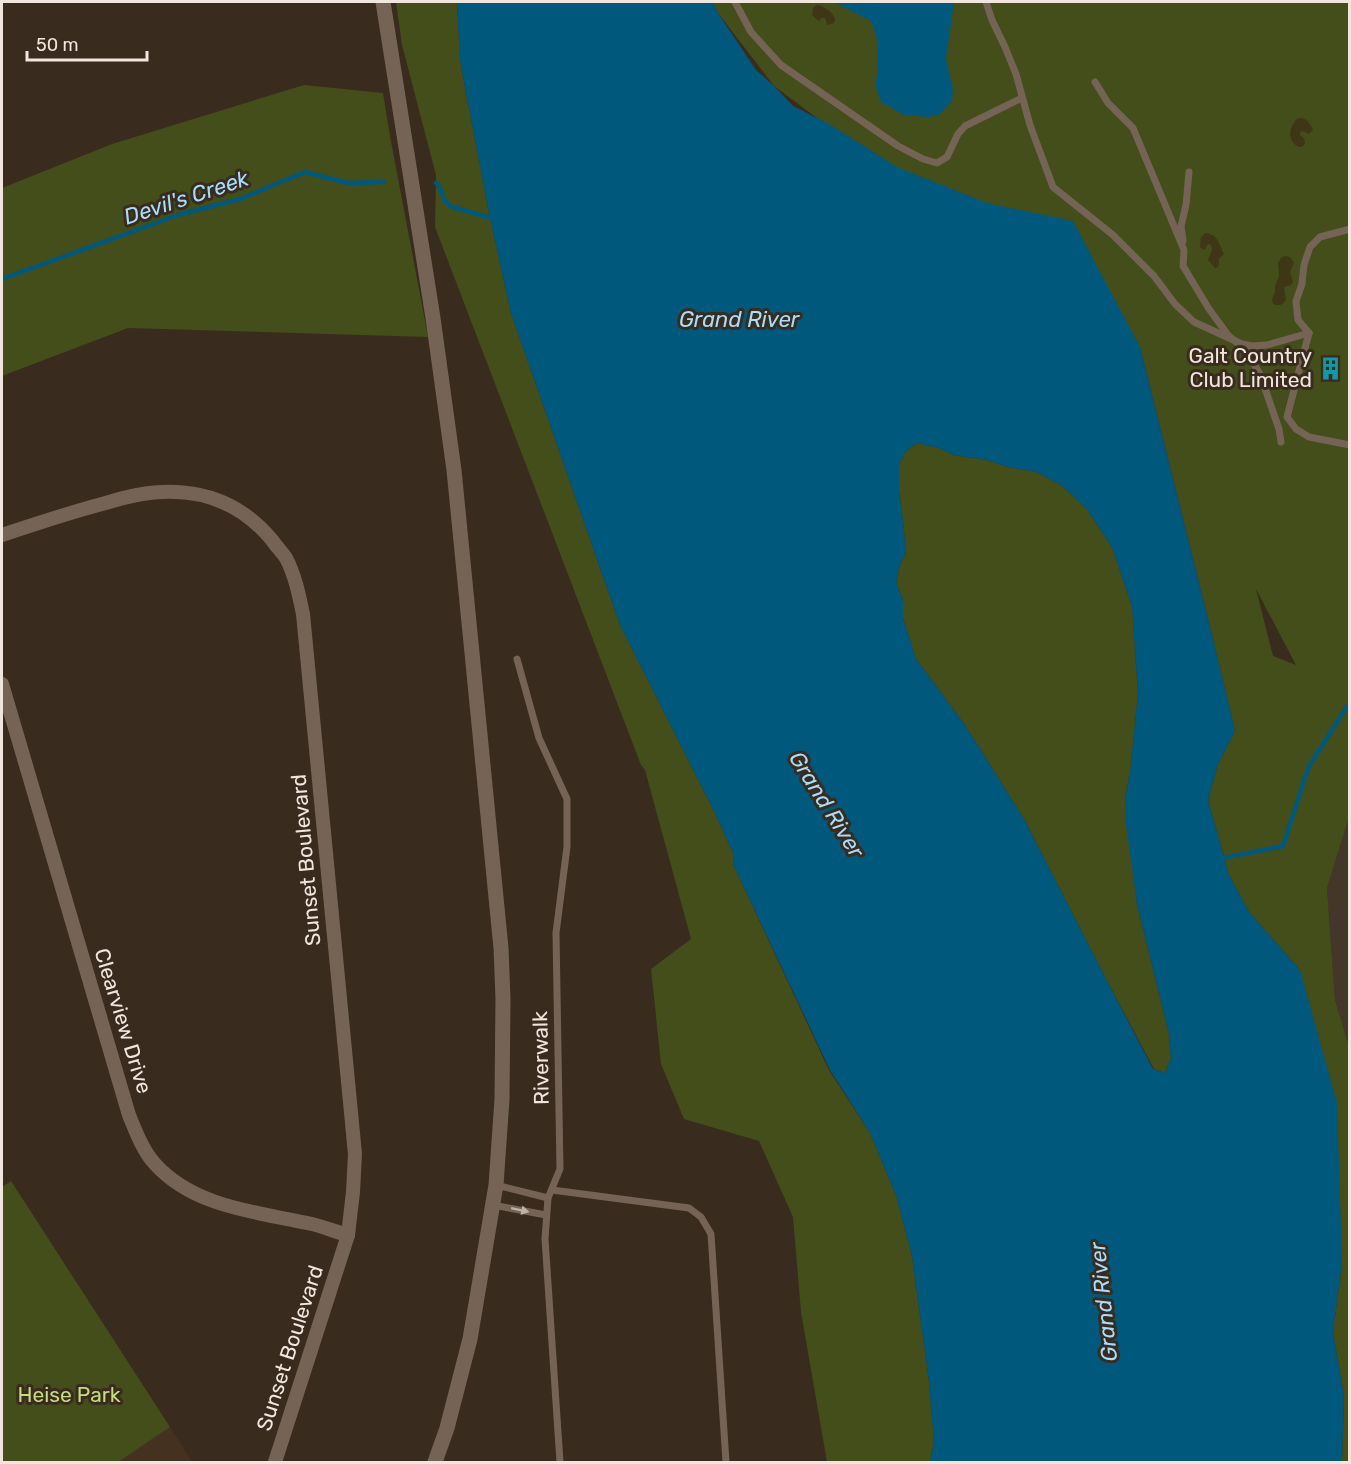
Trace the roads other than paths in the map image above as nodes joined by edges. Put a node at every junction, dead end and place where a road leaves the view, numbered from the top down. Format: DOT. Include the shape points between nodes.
graph roads {
  1 [pos="383,2"];
  2 [pos="735,2"];
  3 [pos="986,2"];
  4 [pos="1095,82"];
  5 [pos="1022,98"];
  6 [pos="1189,172"];
  7 [pos="1350,229"];
  8 [pos="1184,250"];
  9 [pos="1309,333"];
  10 [pos="1233,339"];
  11 [pos="1281,442"];
  12 [pos="1350,445"];
  13 [pos="2,535"];
  14 [pos="517,659"];
  15 [pos="2,684"];
  16 [pos="496,1185"];
  17 [pos="552,1190"];
  18 [pos="548,1198"];
  19 [pos="493,1205"];
  20 [pos="546,1215"];
  21 [pos="348,1235"];
  22 [pos="275,1462"];
  23 [pos="435,1462"];
  24 [pos="560,1462"];
  25 [pos="726,1462"];
  1 -- 16 [label="main road" via="454,470 501,948 502,1099"];
  2 -- 5 [label="lane" via="751,32 781,65 923,159 937,163 947,157 965,126"];
  3 -- 5 [label="lane"];
  4 -- 8 [label="lane" via="1108,103 1133,128"];
  5 -- 10 [label="lane" via="1053,187 1113,235 1194,322"];
  6 -- 8 [label="lane" via="1181,226"];
  7 -- 9 [label="lane" via="1320,237 1304,265 1296,301 1298,320"];
  8 -- 10 [label="lane" via="1183,266"];
  9 -- 10 [label="lane" via="1267,345 1252,346"];
  9 -- 12 [label="lane" via="1287,417 1296,429 1309,436"];
  10 -- 11 [label="lane" via="1260,374"];
  13 -- 21 [label="street, Sunset Boulevard" via="137,494 167,492 203,495 231,505 264,531 285,557 303,614 354,1143"];
  14 -- 17 [label="lane, Riverwalk" via="539,738 567,799 567,847 556,933 560,1169"];
  15 -- 21 [label="street, Clearview Drive" via="129,1116 140,1141 154,1163 191,1193 241,1210 315,1224"];
  16 -- 18 [label="lane"];
  16 -- 19 [label="main road"];
  17 -- 18 [label="lane, Riverwalk"];
  17 -- 25 [label="lane" via="689,1208 701,1217 711,1234"];
  18 -- 20 [label="lane, Riverwalk"];
  19 -- 20 [label="lane, one-way"];
  19 -- 23 [label="main road" via="470,1339"];
  20 -- 24 [label="lane, Riverwalk"];
  21 -- 22 [label="street, Sunset Boulevard"];
}
